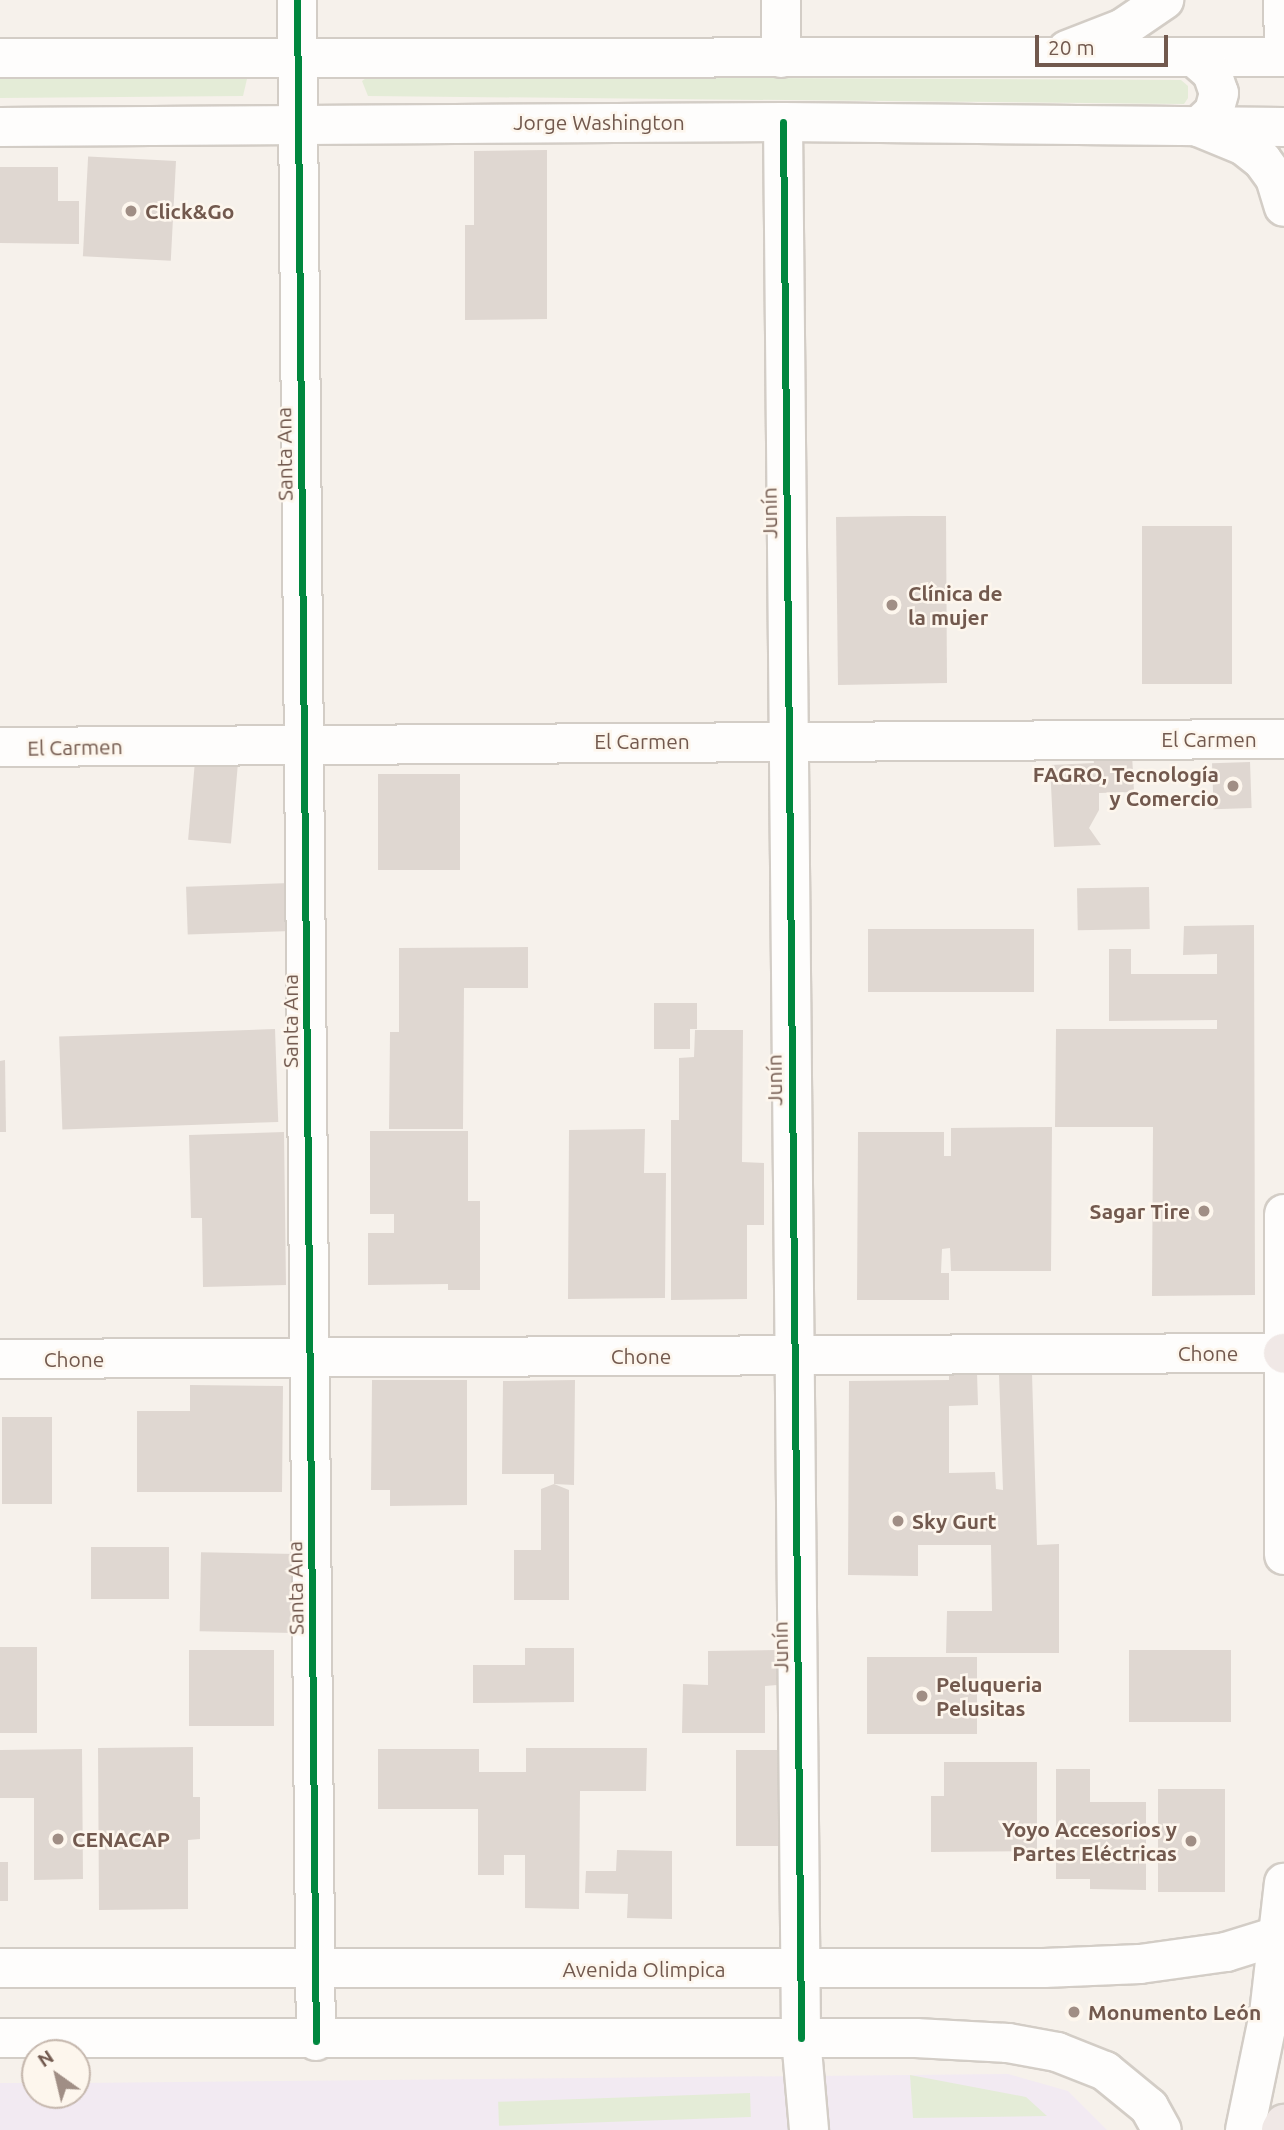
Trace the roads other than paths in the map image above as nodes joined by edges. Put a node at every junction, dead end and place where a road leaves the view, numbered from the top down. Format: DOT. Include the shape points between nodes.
graph roads {
  1 [pos="298,0"];
  2 [pos="781,0"];
  3 [pos="1164,0"];
  4 [pos="1283,0"];
  5 [pos="1284,46"];
  6 [pos="1049,57"];
  7 [pos="1284,57"];
  8 [pos="0,58"];
  9 [pos="298,58"];
  10 [pos="781,58"];
  11 [pos="1195,58"];
  12 [pos="783,121"];
  13 [pos="299,124"];
  14 [pos="0,127"];
  15 [pos="1198,127"];
  16 [pos="1284,127"];
  17 [pos="1284,207"];
  18 [pos="1284,739"];
  19 [pos="789,740"];
  20 [pos="305,744"];
  21 [pos="0,747"];
  22 [pos="1284,1214"];
  23 [pos="1283,1353"];
  24 [pos="794,1355"];
  25 [pos="310,1358"];
  26 [pos="0,1359"];
  27 [pos="1284,1555"];
  28 [pos="1284,1884"];
  29 [pos="1282,1936"];
  30 [pos="0,1968"];
  31 [pos="800,1968"];
  32 [pos="316,1971"];
  33 [pos="0,2038"];
  34 [pos="801,2038"];
  35 [pos="316,2041"];
  36 [pos="1284,2124"];
  37 [pos="808,2130"];
  38 [pos="1162,2130"];
  39 [pos="1245,2130"];
  40 [pos="1282,2130"];
  1 -- 9 [label="street, Santa Ana"];
  2 -- 10 [label="street"];
  3 -- 6 [label="street" via="1123,28"];
  4 -- 5 [label="street"];
  6 -- 10 [label="street"];
  6 -- 11 [label="street"];
  7 -- 11 [label="street"];
  8 -- 9 [label="street"];
  9 -- 10 [label="street"];
  9 -- 13 [label="street, Santa Ana"];
  11 -- 15 [label="street" via="1212,73 1219,93 1214,111"];
  12 -- 13 [label="street, Jorge Washington"];
  12 -- 15 [label="street, Jorge Washington"];
  12 -- 19 [label="street, Junín"];
  13 -- 14 [label="street, Jorge Washington"];
  13 -- 20 [label="street, Santa Ana"];
  15 -- 16 [label="street, Jorge Washington"];
  15 -- 17 [label="street" via="1244,146 1262,160 1275,178"];
  18 -- 19 [label="street, El Carmen"];
  19 -- 20 [label="street, El Carmen"];
  19 -- 24 [label="street, Junín"];
  20 -- 21 [label="street, El Carmen"];
  20 -- 25 [label="street, Santa Ana"];
  22 -- 23 [label="street"];
  23 -- 24 [label="street, Chone"];
  23 -- 27 [label="street"];
  24 -- 25 [label="street, Chone"];
  24 -- 31 [label="street, Junín"];
  25 -- 26 [label="street, Chone"];
  25 -- 32 [label="street, Santa Ana"];
  28 -- 29 [label="street"];
  29 -- 31 [label="street, Avenida Olimpica" via="1226,1952 1140,1964"];
  29 -- 39 [label="street"];
  30 -- 32 [label="street, Avenida Olimpica"];
  31 -- 32 [label="street, Avenida Olimpica"];
  31 -- 34 [label="street, Junín"];
  32 -- 35 [label="street, Santa Ana"];
  33 -- 35 [label="street"];
  34 -- 35 [label="street"];
  34 -- 37 [label="street, Junín"];
  34 -- 38 [label="street" via="943,2039 1057,2052 1105,2071 1149,2107"];
  36 -- 40 [label="highway"];
}
